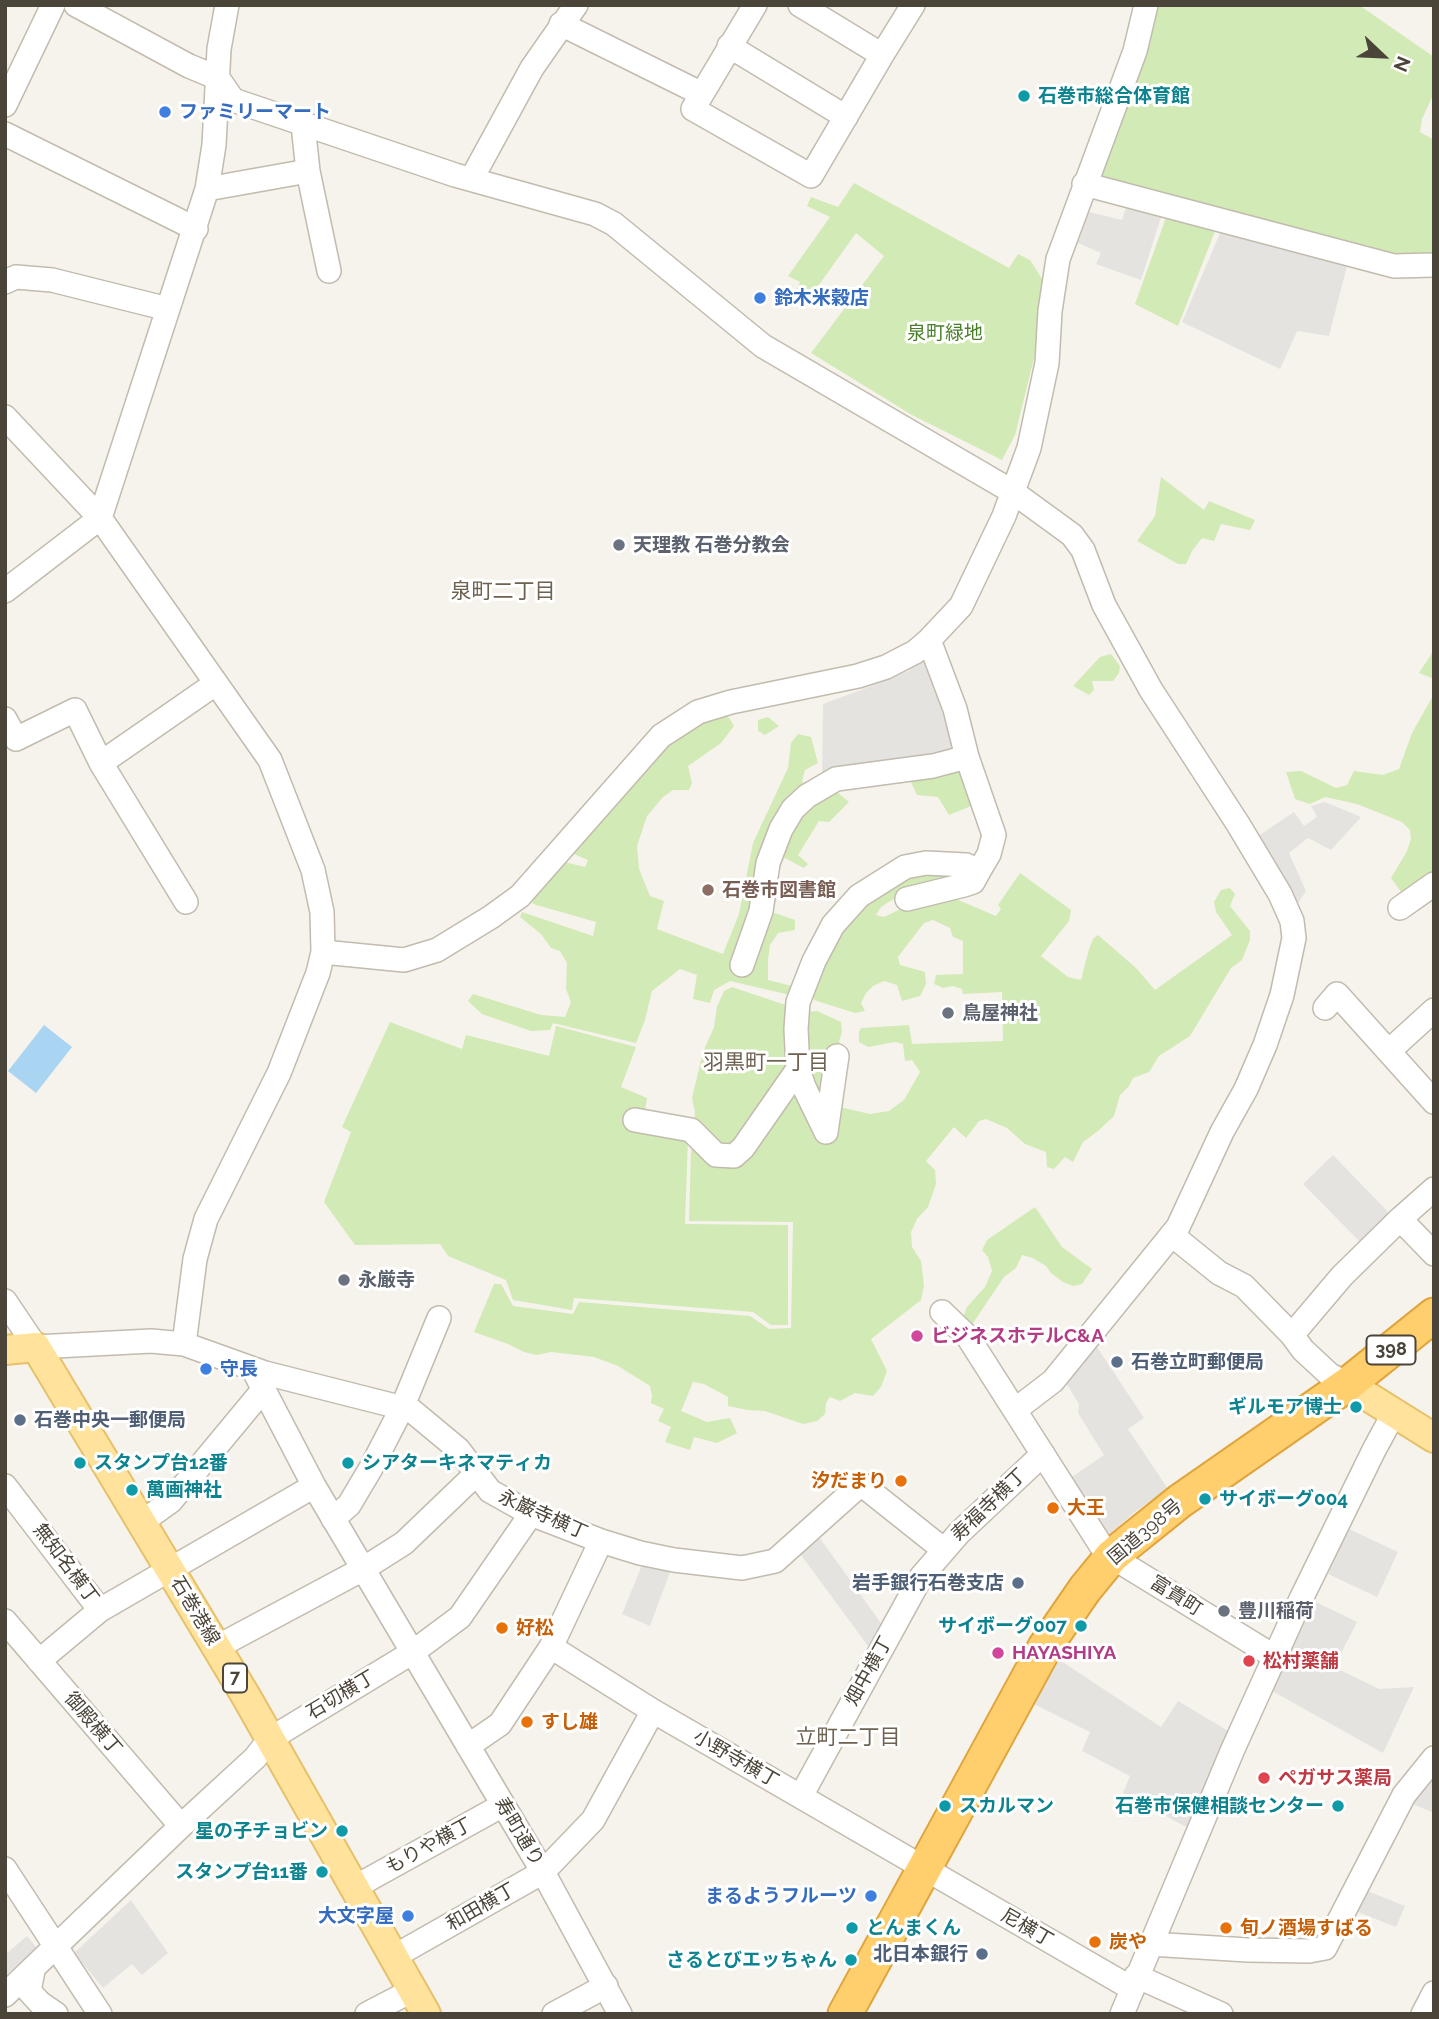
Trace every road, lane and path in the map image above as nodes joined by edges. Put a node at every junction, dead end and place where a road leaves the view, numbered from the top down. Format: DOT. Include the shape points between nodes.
graph roads {
  1 [pos="53,5"];
  2 [pos="76,5"];
  3 [pos="227,5"];
  4 [pos="576,5"];
  5 [pos="755,5"];
  6 [pos="800,5"];
  7 [pos="913,5"];
  8 [pos="1146,5"];
  9 [pos="561,24"];
  10 [pos="729,46"];
  11 [pos="882,55"];
  12 [pos="218,78"];
  13 [pos="702,94"];
  14 [pos="5,105"];
  15 [pos="846,117"];
  16 [pos="303,125"];
  17 [pos="5,134"];
  18 [pos="308,171"];
  19 [pos="472,178"];
  20 [pos="1084,184"];
  21 [pos="208,189"];
  22 [pos="196,229"];
  23 [pos="1434,265"];
  24 [pos="329,271"];
  25 [pos="5,282"];
  26 [pos="168,309"];
  27 [pos="5,417"];
  28 [pos="1013,492"];
  29 [pos="100,518"];
  30 [pos="5,591"];
  31 [pos="929,640"];
  32 [pos="215,684"];
  33 [pos="5,719"];
  34 [pos="967,757"];
  35 [pos="101,763"];
  36 [pos="979,871"];
  37 [pos="1434,884"];
  38 [pos="907,899"];
  39 [pos="186,902"];
  40 [pos="1400,908"];
  41 [pos="323,952"];
  42 [pos="742,965"];
  43 [pos="1325,1008"];
  44 [pos="1434,1010"];
  45 [pos="1389,1051"];
  46 [pos="837,1056"];
  47 [pos="798,1069"];
  48 [pos="1434,1102"];
  49 [pos="635,1120"];
  50 [pos="1434,1189"];
  51 [pos="1400,1219"];
  52 [pos="1172,1235"];
  53 [pos="1434,1254"];
  54 [pos="5,1301"];
  55 [pos="943,1312"];
  56 [pos="1434,1315"];
  57 [pos="439,1318"];
  58 [pos="1292,1335"];
  59 [pos="184,1344"];
  60 [pos="36,1347"];
  61 [pos="5,1350"];
  62 [pos="253,1369"];
  63 [pos="1348,1384"];
  64 [pos="263,1390"];
  65 [pos="402,1408"];
  66 [pos="1015,1410"];
  67 [pos="1394,1413"];
  68 [pos="1434,1438"];
  69 [pos="1043,1454"];
  70 [pos="477,1473"];
  71 [pos="5,1486"];
  72 [pos="314,1486"];
  73 [pos="531,1514"];
  74 [pos="333,1519"];
  75 [pos="142,1522"];
  76 [pos="601,1541"];
  77 [pos="944,1550"];
  78 [pos="1112,1556"];
  79 [pos="775,1561"];
  80 [pos="170,1568"];
  81 [pos="363,1569"];
  82 [pos="100,1610"];
  83 [pos="5,1621"];
  84 [pos="217,1647"];
  85 [pos="551,1647"];
  86 [pos="413,1652"];
  87 [pos="1275,1657"];
  88 [pos="39,1661"];
  89 [pos="653,1711"];
  90 [pos="270,1739"];
  91 [pos="468,1746"];
  92 [pos="1434,1758"];
  93 [pos="801,1796"];
  94 [pos="503,1805"];
  95 [pos="181,1826"];
  96 [pos="924,1868"];
  97 [pos="5,1869"];
  98 [pos="543,1872"];
  99 [pos="355,1887"];
  100 [pos="1150,1944"];
  101 [pos="56,1948"];
  102 [pos="395,1956"];
  103 [pos="33,1971"];
  104 [pos="1134,1982"];
  105 [pos="606,1986"];
  106 [pos="1434,1993"];
  107 [pos="5,1996"];
  108 [pos="419,2002"];
  109 [pos="56,2014"];
  110 [pos="100,2014"];
  111 [pos="367,2014"];
  112 [pos="554,2014"];
  113 [pos="620,2014"];
  114 [pos="845,2014"];
  115 [pos="1122,2014"];
  116 [pos="1221,2014"];
  117 [pos="1423,2014"];
  1 -- 14 [label="street"];
  2 -- 12 [label="street"];
  3 -- 12 [label="street"];
  4 -- 9 [label="street"];
  5 -- 10 [label="street"];
  6 -- 11 [label="street"];
  7 -- 11 [label="street"];
  8 -- 20 [label="street" via="1135,51"];
  9 -- 13 [label="street"];
  9 -- 19 [label="street"];
  10 -- 13 [label="street"];
  10 -- 15 [label="street"];
  11 -- 15 [label="street"];
  12 -- 16 [label="street" via="233,100"];
  12 -- 21 [label="street"];
  13 -- 15 [label="street" via="693,108 811,176"];
  16 -- 18 [label="street"];
  16 -- 19 [label="street"];
  17 -- 22 [label="street"];
  18 -- 21 [label="street"];
  18 -- 24 [label="street"];
  19 -- 28 [label="street" via="595,214 614,224 763,346"];
  20 -- 23 [label="street" via="1394,266"];
  20 -- 28 [label="street" via="1058,259 1037,416"];
  21 -- 22 [label="street"];
  22 -- 26 [label="street"];
  25 -- 26 [label="street" via="16,277 52,280"];
  26 -- 29 [label="street"];
  27 -- 29 [label="street"];
  28 -- 31 [label="street" via="961,606"];
  28 -- 52 [label="street" via="1072,534 1083,550 1104,605 1151,690 1238,824 1292,921 1291,959 1265,1045"];
  29 -- 30 [label="street"];
  29 -- 32 [label="street"];
  31 -- 34 [label="street"];
  31 -- 41 [label="street" via="886,667 858,676 698,712 661,736 520,896 437,950 404,960"];
  32 -- 35 [label="street"];
  32 -- 41 [label="street" via="278,778 315,877"];
  33 -- 35 [label="street" via="16,739 75,710"];
  34 -- 36 [label="street" via="993,835"];
  34 -- 42 [label="street" via="835,779 807,796 781,829"];
  35 -- 39 [label="street"];
  36 -- 38 [label="street" via="973,882"];
  36 -- 47 [label="street" via="926,863 905,866 859,896 833,925 798,1002"];
  37 -- 40 [label="street"];
  41 -- 59 [label="street" via="279,1073 206,1219 195,1259"];
  43 -- 45 [label="street" via="1337,995"];
  44 -- 45 [label="street"];
  45 -- 48 [label="street"];
  46 -- 47 [label="street" via="826,1132"];
  47 -- 49 [label="street" via="734,1156 716,1155 691,1130"];
  50 -- 51 [label="street"];
  51 -- 53 [label="street"];
  51 -- 58 [label="street" via="1342,1276"];
  52 -- 58 [label="street" via="1219,1273 1244,1286"];
  52 -- 66 [label="street" via="1053,1381"];
  54 -- 60 [label="street"];
  55 -- 66 [label="street, 富貴町" via="968,1337"];
  56 -- 63 [label="highway, 国道398号 / 398"];
  57 -- 65 [label="street"];
  58 -- 63 [label="street" via="1330,1375"];
  59 -- 60 [label="street, 永巌寺横丁" via="150,1341"];
  59 -- 62 [label="street, 永巌寺横丁"];
  60 -- 61 [label="main road"];
  60 -- 75 [label="main road, 石巻港線 / 7"];
  62 -- 64 [label="street, 寿町通り"];
  62 -- 65 [label="street, 永巌寺横丁"];
  63 -- 67 [label="main road"];
  63 -- 78 [label="highway, 国道398号 / 398" via="1181,1501"];
  64 -- 72 [label="street, 寿町通り"];
  64 -- 75 [label="street" via="171,1502"];
  65 -- 70 [label="street, 永巌寺横丁" via="411,1410 458,1449"];
  65 -- 74 [label="street" via="349,1505"];
  66 -- 69 [label="street, 富貴町"];
  67 -- 68 [label="main road"];
  67 -- 87 [label="street"];
  69 -- 77 [label="street, 寿福寺横丁"];
  69 -- 78 [label="street, 富貴町"];
  70 -- 73 [label="street, 永巌寺横丁" via="490,1491"];
  70 -- 81 [label="street" via="404,1543"];
  71 -- 82 [label="street, 無知名横丁"];
  72 -- 74 [label="street, 寿町通り"];
  72 -- 80 [label="street"];
  73 -- 76 [label="street, 永巌寺横丁"];
  73 -- 86 [label="street, 石切横丁" via="460,1617"];
  74 -- 81 [label="street, 寿町通り"];
  75 -- 80 [label="main road, 石巻港線 / 7"];
  76 -- 79 [label="street, 永巌寺横丁" via="674,1560 742,1568"];
  76 -- 85 [label="street"];
  77 -- 79 [label="street, 寿福寺横丁" via="861,1484"];
  77 -- 93 [label="street, 畑中横丁" via="921,1577"];
  78 -- 87 [label="street, 富貴町"];
  78 -- 96 [label="highway, 国道398号 / 398" via="1045,1647"];
  80 -- 82 [label="street"];
  80 -- 84 [label="main road, 石巻港線 / 7"];
  81 -- 84 [label="street"];
  81 -- 86 [label="street, 寿町通り"];
  82 -- 88 [label="street"];
  83 -- 88 [label="street, 御殿横丁"];
  84 -- 90 [label="main road, 石巻港線 / 7"];
  85 -- 89 [label="street, 小野寺横丁"];
  85 -- 91 [label="street" via="500,1724"];
  86 -- 90 [label="street, 石切横丁"];
  86 -- 91 [label="street, 寿町通り"];
  87 -- 100 [label="street"];
  88 -- 95 [label="street, 御殿横丁"];
  89 -- 93 [label="street, 小野寺横丁"];
  89 -- 98 [label="street, 和田横丁" via="593,1820"];
  90 -- 95 [label="street, 石切横丁" via="255,1759"];
  90 -- 99 [label="main road, 石巻港線 / 7"];
  91 -- 94 [label="street, 寿町通り"];
  92 -- 100 [label="street" via="1404,1795 1325,1948"];
  93 -- 96 [label="street, 小野寺横丁"];
  94 -- 98 [label="street, 寿町通り"];
  94 -- 99 [label="street, もりや横丁"];
  95 -- 101 [label="street, 石切横丁"];
  96 -- 104 [label="street, 尼横丁"];
  96 -- 114 [label="highway, 国道398号 / 398"];
  97 -- 101 [label="street"];
  98 -- 102 [label="street, 和田横丁"];
  98 -- 105 [label="street, 寿町通り"];
  99 -- 102 [label="main road, 石巻港線 / 7"];
  100 -- 104 [label="street"];
  101 -- 103 [label="street, 石切横丁"];
  101 -- 110 [label="street"];
  102 -- 108 [label="main road, 石巻港線 / 7"];
  103 -- 107 [label="street, 石切横丁"];
  103 -- 109 [label="street" via="29,1991"];
  104 -- 115 [label="street"];
  104 -- 116 [label="street, 尼横丁"];
  105 -- 112 [label="street"];
  105 -- 113 [label="street, 寿町通り"];
  106 -- 117 [label="street"];
  108 -- 111 [label="street"];
}
